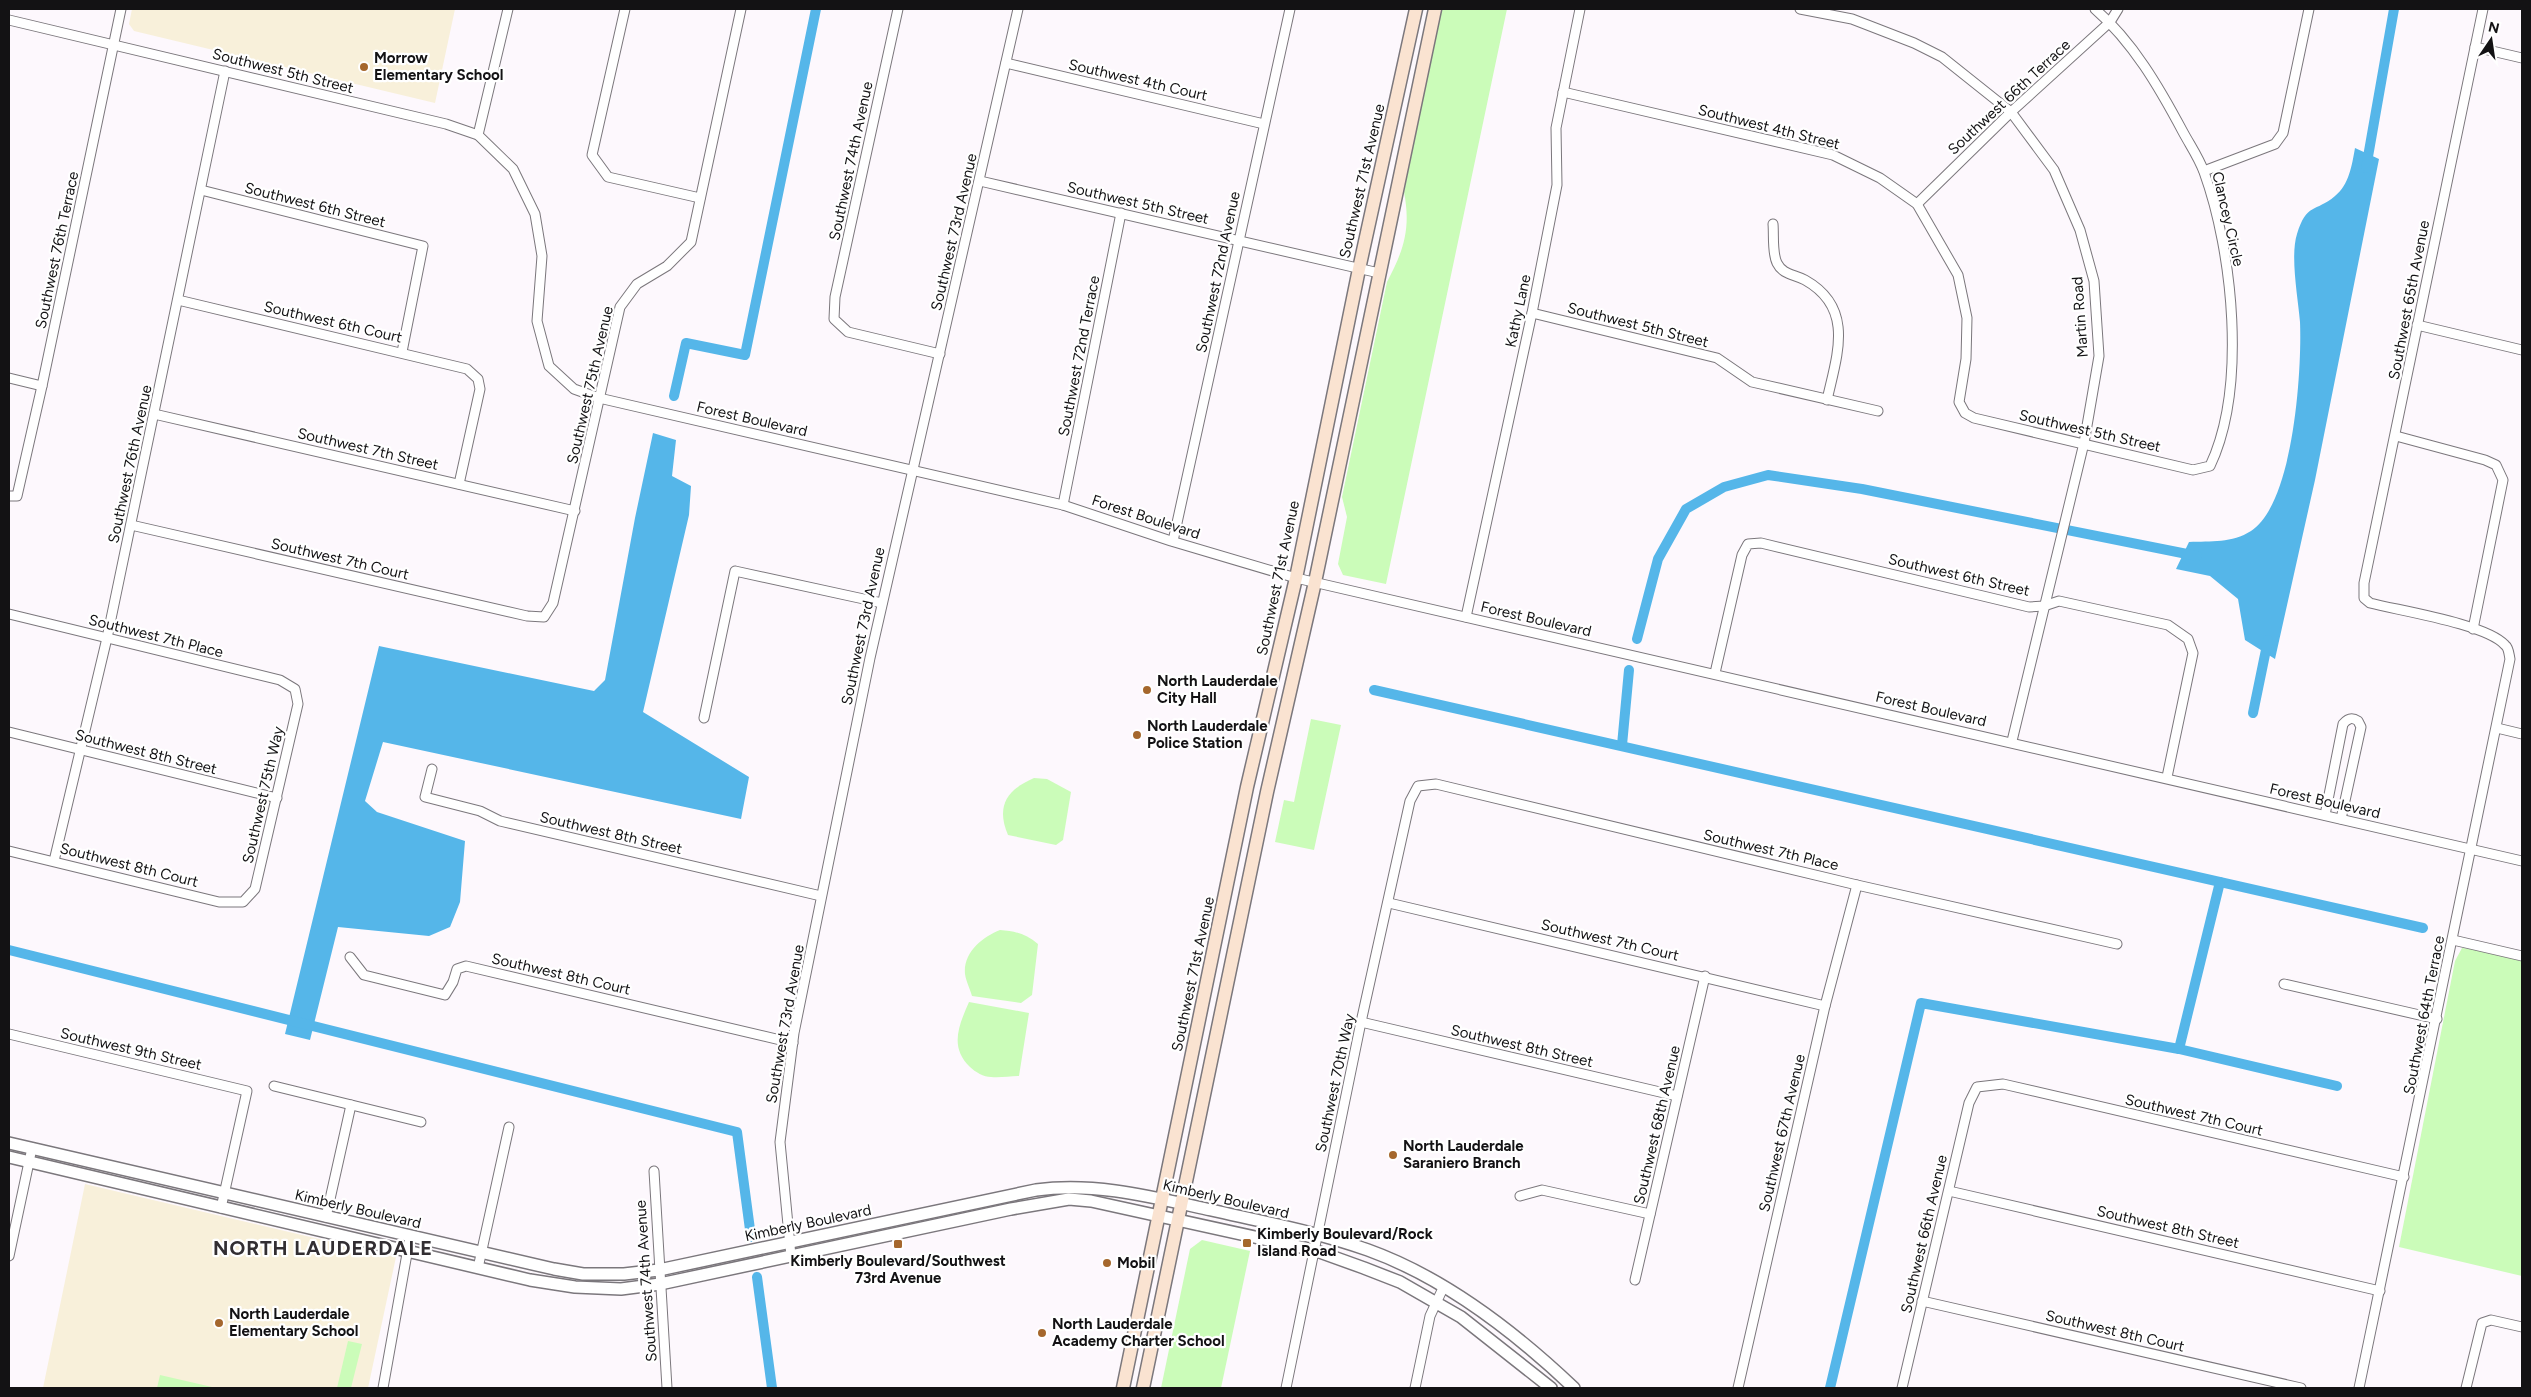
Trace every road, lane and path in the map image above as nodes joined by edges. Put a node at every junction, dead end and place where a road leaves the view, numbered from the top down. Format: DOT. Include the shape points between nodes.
graph roads {
  1 [pos="121,9"];
  2 [pos="508,9"];
  3 [pos="624,9"];
  4 [pos="741,9"];
  5 [pos="898,9"];
  6 [pos="1018,9"];
  7 [pos="1290,9"];
  8 [pos="1416,9"];
  9 [pos="1435,9"];
  10 [pos="1580,9"];
  11 [pos="1800,9"];
  12 [pos="1855,9"];
  13 [pos="2095,9"];
  14 [pos="2118,9"];
  15 [pos="2309,9"];
  16 [pos="2483,9"];
  17 [pos="1852,19"];
  18 [pos="9,20"];
  19 [pos="2110,22"];
  20 [pos="114,44"];
  21 [pos="2475,47"];
  22 [pos="2522,58"];
  23 [pos="1006,64"];
  24 [pos="225,71"];
  25 [pos="1562,92"];
  26 [pos="2010,112"];
  27 [pos="1264,124"];
  28 [pos="478,135"];
  29 [pos="2204,171"];
  30 [pos="980,181"];
  31 [pos="201,190"];
  32 [pos="700,198"];
  33 [pos="1917,204"];
  34 [pos="1121,213"];
  35 [pos="1773,224"];
  36 [pos="1239,241"];
  37 [pos="1359,269"];
  38 [pos="1379,273"];
  39 [pos="178,300"];
  40 [pos="1532,313"];
  41 [pos="2417,325"];
  42 [pos="2522,350"];
  43 [pos="402,352"];
  44 [pos="940,354"];
  45 [pos="9,378"];
  46 [pos="42,386"];
  47 [pos="599,398"];
  48 [pos="1827,400"];
  49 [pos="1878,411"];
  50 [pos="1965,413"];
  51 [pos="154,414"];
  52 [pos="2396,436"];
  53 [pos="2084,443"];
  54 [pos="2210,466"];
  55 [pos="911,470"];
  56 [pos="459,484"];
  57 [pos="13,496"];
  58 [pos="1063,505"];
  59 [pos="575,511"];
  60 [pos="131,525"];
  61 [pos="1173,541"];
  62 [pos="1296,578"];
  63 [pos="1315,582"];
  64 [pos="882,603"];
  65 [pos="2044,606"];
  66 [pos="9,614"];
  67 [pos="544,617"];
  68 [pos="1466,617"];
  69 [pos="2473,629"];
  70 [pos="106,638"];
  71 [pos="1715,674"];
  72 [pos="295,689"];
  73 [pos="704,718"];
  74 [pos="2497,728"];
  75 [pos="9,732"];
  76 [pos="2522,734"];
  77 [pos="2012,741"];
  78 [pos="80,750"];
  79 [pos="432,769"];
  80 [pos="2167,777"];
  81 [pos="1418,786"];
  82 [pos="277,798"];
  83 [pos="2325,815"];
  84 [pos="2341,819"];
  85 [pos="9,850"];
  86 [pos="2472,850"];
  87 [pos="54,861"];
  88 [pos="2522,861"];
  89 [pos="1857,885"];
  90 [pos="822,896"];
  91 [pos="243,902"];
  92 [pos="1389,903"];
  93 [pos="2453,940"];
  94 [pos="2117,944"];
  95 [pos="2522,956"];
  96 [pos="350,957"];
  97 [pos="1705,976"];
  98 [pos="2284,984"];
  99 [pos="1825,1006"];
  100 [pos="2437,1018"];
  101 [pos="1361,1022"];
  102 [pos="9,1034"];
  103 [pos="792,1043"];
  104 [pos="274,1086"];
  105 [pos="1977,1087"];
  106 [pos="1677,1096"];
  107 [pos="351,1105"];
  108 [pos="421,1122"];
  109 [pos="510,1127"];
  110 [pos="9,1143"];
  111 [pos="32,1148"];
  112 [pos="9,1157"];
  113 [pos="29,1162"];
  114 [pos="654,1171"];
  115 [pos="2404,1178"];
  116 [pos="101,1179"];
  117 [pos="178,1182"];
  118 [pos="1949,1191"];
  119 [pos="225,1192"];
  120 [pos="1520,1196"];
  121 [pos="1161,1200"];
  122 [pos="1182,1204"];
  123 [pos="221,1208"];
  124 [pos="1650,1214"];
  125 [pos="1158,1216"];
  126 [pos="326,1217"];
  127 [pos="1178,1220"];
  128 [pos="1317,1234"];
  129 [pos="410,1237"];
  130 [pos="789,1242"];
  131 [pos="1314,1250"];
  132 [pos="407,1253"];
  133 [pos="481,1253"];
  134 [pos="9,1256"];
  135 [pos="792,1256"];
  136 [pos="478,1268"];
  137 [pos="659,1270"];
  138 [pos="1635,1280"];
  139 [pos="660,1284"];
  140 [pos="1444,1286"];
  141 [pos="2380,1291"];
  142 [pos="1922,1301"];
  143 [pos="1437,1302"];
  144 [pos="2522,1327"];
  145 [pos="384,1388"];
  146 [pos="667,1388"];
  147 [pos="1122,1388"];
  148 [pos="1143,1388"];
  149 [pos="1286,1388"];
  150 [pos="1415,1388"];
  151 [pos="1551,1388"];
  152 [pos="1574,1388"];
  153 [pos="1738,1388"];
  154 [pos="1902,1388"];
  155 [pos="2300,1388"];
  156 [pos="2359,1388"];
  157 [pos="2466,1388"];
  1 -- 20 [label="street, Southwest 76th Terrace"];
  2 -- 28 [label="street"];
  3 -- 32 [label="street" via="592,156 608,177"];
  4 -- 32 [label="street, Southwest 75th Avenue"];
  5 -- 44 [label="street, Southwest 74th Avenue" via="835,298 834,320 848,332"];
  6 -- 23 [label="street, Southwest 73rd Avenue"];
  7 -- 27 [label="street, Southwest 72nd Avenue"];
  8 -- 37 [label="main road, Southwest 71st Avenue"];
  9 -- 38 [label="main road"];
  10 -- 25 [label="street, Kathy Lane"];
  11 -- 17 [label="street, Martin Road"];
  12 -- 17 [label="street"];
  13 -- 19 [label="street, Clancey Circle"];
  14 -- 19 [label="street, Southwest 66th Terrace"];
  15 -- 29 [label="street" via="2283,134 2275,144"];
  16 -- 21 [label="street, Southwest 65th Avenue"];
  17 -- 26 [label="street, Martin Road" via="1942,57"];
  18 -- 20 [label="street, Southwest 5th Street"];
  19 -- 26 [label="street, Southwest 66th Terrace"];
  19 -- 29 [label="street, Clancey Circle" via="2154,79"];
  20 -- 24 [label="street, Southwest 5th Street"];
  20 -- 46 [label="street, Southwest 76th Terrace"];
  21 -- 22 [label="street"];
  21 -- 41 [label="street, Southwest 65th Avenue"];
  23 -- 27 [label="street, Southwest 4th Court"];
  23 -- 30 [label="street, Southwest 73rd Avenue"];
  24 -- 28 [label="street, Southwest 5th Street" via="446,124"];
  24 -- 31 [label="street, Southwest 76th Avenue"];
  25 -- 33 [label="street, Southwest 4th Street" via="1834,155 1880,178"];
  25 -- 40 [label="street, Kathy Lane" via="1556,128 1557,185"];
  26 -- 33 [label="street, Southwest 66th Terrace"];
  26 -- 53 [label="street, Martin Road" via="2054,170 2080,230 2094,281 2099,356"];
  27 -- 36 [label="street, Southwest 72nd Avenue"];
  28 -- 47 [label="street, Southwest 5th Street" via="513,169 535,214 542,256 537,321 549,366 574,389"];
  29 -- 54 [label="street, Clancey Circle" via="2224,249 2233,327 2232,383 2218,449"];
  30 -- 34 [label="street, Southwest 5th Street"];
  30 -- 44 [label="street, Southwest 73rd Avenue"];
  31 -- 39 [label="street, Southwest 76th Avenue"];
  31 -- 43 [label="street, Southwest 6th Street" via="423,246"];
  32 -- 47 [label="street, Southwest 75th Avenue" via="691,242 667,266 637,284 620,307"];
  33 -- 50 [label="street, Southwest 4th Street" via="1958,275 1967,318 1966,359 1959,402"];
  34 -- 36 [label="street, Southwest 5th Street"];
  34 -- 58 [label="street, Southwest 72nd Terrace"];
  35 -- 48 [label="street" via="1776,262 1785,273 1805,280 1826,296 1837,314 1840,340"];
  36 -- 37 [label="street, Southwest 5th Street"];
  36 -- 61 [label="street, Southwest 72nd Avenue"];
  37 -- 38 [label="street, Southwest 5th Street"];
  37 -- 62 [label="main road, Southwest 71st Avenue"];
  38 -- 63 [label="main road"];
  39 -- 43 [label="street, Southwest 6th Court"];
  39 -- 51 [label="street, Southwest 76th Avenue"];
  40 -- 48 [label="street, Southwest 5th Street" via="1717,358 1752,382"];
  40 -- 68 [label="street, Kathy Lane"];
  41 -- 42 [label="street"];
  41 -- 52 [label="street, Southwest 65th Avenue"];
  43 -- 56 [label="street, Southwest 6th Court" via="467,369 478,379 480,389"];
  44 -- 55 [label="street, Southwest 73rd Avenue"];
  45 -- 46 [label="street"];
  46 -- 57 [label="street, Southwest 76th Terrace"];
  47 -- 55 [label="street, Forest Boulevard"];
  47 -- 59 [label="street, Southwest 75th Avenue"];
  48 -- 49 [label="street, Southwest 5th Street"];
  50 -- 53 [label="street, Southwest 5th Street" via="1974,418"];
  51 -- 56 [label="street, Southwest 7th Street"];
  51 -- 60 [label="street, Southwest 76th Avenue"];
  52 -- 69 [label="street" via="2486,460 2496,465 2503,480"];
  52 -- 69 [label="street, Southwest 65th Avenue" via="2364,583 2364,598 2370,603"];
  53 -- 54 [label="street, Southwest 5th Street" via="2193,470"];
  53 -- 65 [label="street, Martin Road"];
  55 -- 58 [label="street, Forest Boulevard"];
  55 -- 64 [label="street, Southwest 73rd Avenue"];
  56 -- 59 [label="street, Southwest 7th Street"];
  58 -- 61 [label="street, Forest Boulevard"];
  59 -- 67 [label="street, Southwest 75th Avenue" via="553,603"];
  60 -- 67 [label="street, Southwest 7th Court" via="527,616"];
  60 -- 70 [label="street, Southwest 76th Avenue"];
  61 -- 62 [label="street, Forest Boulevard"];
  62 -- 63 [label="street, Forest Boulevard"];
  62 -- 121 [label="main road, Southwest 71st Avenue" via="1247,788"];
  63 -- 68 [label="street, Forest Boulevard"];
  63 -- 122 [label="main road" via="1267,792"];
  64 -- 73 [label="street" via="735,571"];
  64 -- 90 [label="street, Southwest 73rd Avenue"];
  65 -- 71 [label="street, Southwest 6th Street" via="2029,607 1761,543 1748,544 1742,555"];
  65 -- 77 [label="street, Martin Road"];
  65 -- 80 [label="street, Southwest 6th Street" via="2059,601 2168,625 2188,639 2193,653"];
  66 -- 70 [label="street, Southwest 7th Place"];
  68 -- 71 [label="street, Forest Boulevard"];
  69 -- 74 [label="street, Southwest 64th Terrace" via="2494,636 2507,646 2510,659"];
  70 -- 72 [label="street, Southwest 7th Place" via="280,680"];
  70 -- 78 [label="street, Southwest 76th Avenue"];
  71 -- 77 [label="street, Forest Boulevard"];
  72 -- 82 [label="street, Southwest 75th Way" via="298,704"];
  74 -- 76 [label="street"];
  74 -- 86 [label="street, Southwest 64th Terrace"];
  75 -- 78 [label="street, Southwest 8th Street"];
  77 -- 80 [label="street, Forest Boulevard"];
  78 -- 82 [label="street, Southwest 8th Street"];
  78 -- 87 [label="street, Southwest 76th Avenue"];
  79 -- 90 [label="street, Southwest 8th Street" via="425,797 480,811 500,821"];
  80 -- 83 [label="street, Forest Boulevard"];
  81 -- 89 [label="street, Southwest 7th Place" via="1436,784"];
  81 -- 92 [label="street, Southwest 70th Way" via="1410,801"];
  82 -- 91 [label="street, Southwest 75th Way" via="255,889"];
  83 -- 84 [label="street, Forest Boulevard"];
  83 -- 84 [label="street" via="2343,724 2353,718 2360,727"];
  84 -- 86 [label="street, Forest Boulevard"];
  85 -- 87 [label="street, Southwest 8th Court"];
  86 -- 88 [label="street"];
  86 -- 93 [label="street, Southwest 64th Terrace"];
  87 -- 91 [label="street, Southwest 8th Court" via="219,902"];
  89 -- 94 [label="street, Southwest 7th Place"];
  89 -- 99 [label="street, Southwest 67th Avenue"];
  90 -- 103 [label="street, Southwest 73rd Avenue"];
  92 -- 97 [label="street, Southwest 7th Court"];
  92 -- 101 [label="street, Southwest 70th Way"];
  93 -- 95 [label="street"];
  93 -- 100 [label="street, Southwest 64th Terrace"];
  96 -- 103 [label="street, Southwest 8th Court" via="364,976 445,996 457,969 466,966"];
  97 -- 99 [label="street, Southwest 7th Court"];
  97 -- 106 [label="street, Southwest 68th Avenue"];
  98 -- 100 [label="street"];
  99 -- 153 [label="street, Southwest 67th Avenue"];
  100 -- 115 [label="street, Southwest 64th Terrace"];
  101 -- 106 [label="street, Southwest 8th Street"];
  101 -- 128 [label="street, Southwest 70th Way"];
  102 -- 119 [label="street, Southwest 9th Street" via="247,1091"];
  103 -- 130 [label="street, Southwest 73rd Avenue" via="780,1142"];
  104 -- 107 [label="street"];
  105 -- 115 [label="street, Southwest 7th Court" via="2003,1084"];
  105 -- 118 [label="street, Southwest 66th Avenue" via="1968,1103"];
  106 -- 124 [label="street, Southwest 68th Avenue"];
  107 -- 108 [label="street"];
  107 -- 126 [label="street"];
  109 -- 133 [label="street"];
  110 -- 111 [label="street, Kimberly Boulevard"];
  111 -- 113 [label="street"];
  111 -- 117 [label="street, Kimberly Boulevard"];
  112 -- 113 [label="street, Kimberly Boulevard"];
  113 -- 116 [label="street, Kimberly Boulevard"];
  113 -- 134 [label="street"];
  114 -- 137 [label="street, Southwest 74th Avenue"];
  115 -- 141 [label="street, Southwest 64th Terrace"];
  116 -- 117 [label="street" via="117,1174 165,1184"];
  116 -- 123 [label="street, Kimberly Boulevard"];
  117 -- 119 [label="street, Kimberly Boulevard"];
  118 -- 141 [label="street, Southwest 8th Street"];
  118 -- 142 [label="street, Southwest 66th Avenue"];
  119 -- 123 [label="street"];
  119 -- 126 [label="street, Kimberly Boulevard"];
  120 -- 124 [label="street" via="1542,1190"];
  121 -- 122 [label="street, Kimberly Boulevard"];
  121 -- 125 [label="main road, Southwest 71st Avenue"];
  121 -- 130 [label="street, Kimberly Boulevard" via="1125,1192 1066,1186 974,1202"];
  122 -- 127 [label="main road"];
  122 -- 128 [label="street, Kimberly Boulevard"];
  123 -- 132 [label="street, Kimberly Boulevard"];
  124 -- 138 [label="street, Southwest 68th Avenue"];
  125 -- 127 [label="street, Kimberly Boulevard"];
  125 -- 135 [label="street, Kimberly Boulevard" via="1069,1199"];
  125 -- 147 [label="main road, Southwest 71st Avenue"];
  126 -- 129 [label="street, Kimberly Boulevard"];
  127 -- 131 [label="street, Kimberly Boulevard"];
  127 -- 148 [label="main road"];
  128 -- 131 [label="street, Southwest 70th Way"];
  128 -- 140 [label="street, Kimberly Boulevard" via="1370,1251"];
  129 -- 132 [label="street"];
  129 -- 133 [label="street, Kimberly Boulevard"];
  130 -- 135 [label="street, Southwest 73rd Avenue"];
  130 -- 137 [label="street, Kimberly Boulevard"];
  131 -- 143 [label="street, Kimberly Boulevard" via="1400,1282"];
  131 -- 149 [label="street, Southwest 70th Way"];
  132 -- 136 [label="street, Kimberly Boulevard"];
  132 -- 145 [label="street"];
  133 -- 136 [label="street"];
  133 -- 137 [label="street, Kimberly Boulevard" via="583,1274"];
  135 -- 139 [label="street, Kimberly Boulevard"];
  136 -- 139 [label="street, Kimberly Boulevard" via="575,1287 621,1288"];
  137 -- 139 [label="street, Southwest 74th Avenue"];
  139 -- 146 [label="street, Southwest 74th Avenue"];
  140 -- 143 [label="street"];
  140 -- 152 [label="street, Kimberly Boulevard" via="1513,1335"];
  141 -- 156 [label="street, Southwest 64th Terrace"];
  142 -- 154 [label="street, Southwest 66th Avenue"];
  142 -- 155 [label="street, Southwest 8th Court"];
  143 -- 150 [label="street" via="1430,1316"];
  143 -- 151 [label="street, Kimberly Boulevard"];
  144 -- 157 [label="street" via="2491,1320 2482,1323"];
}
